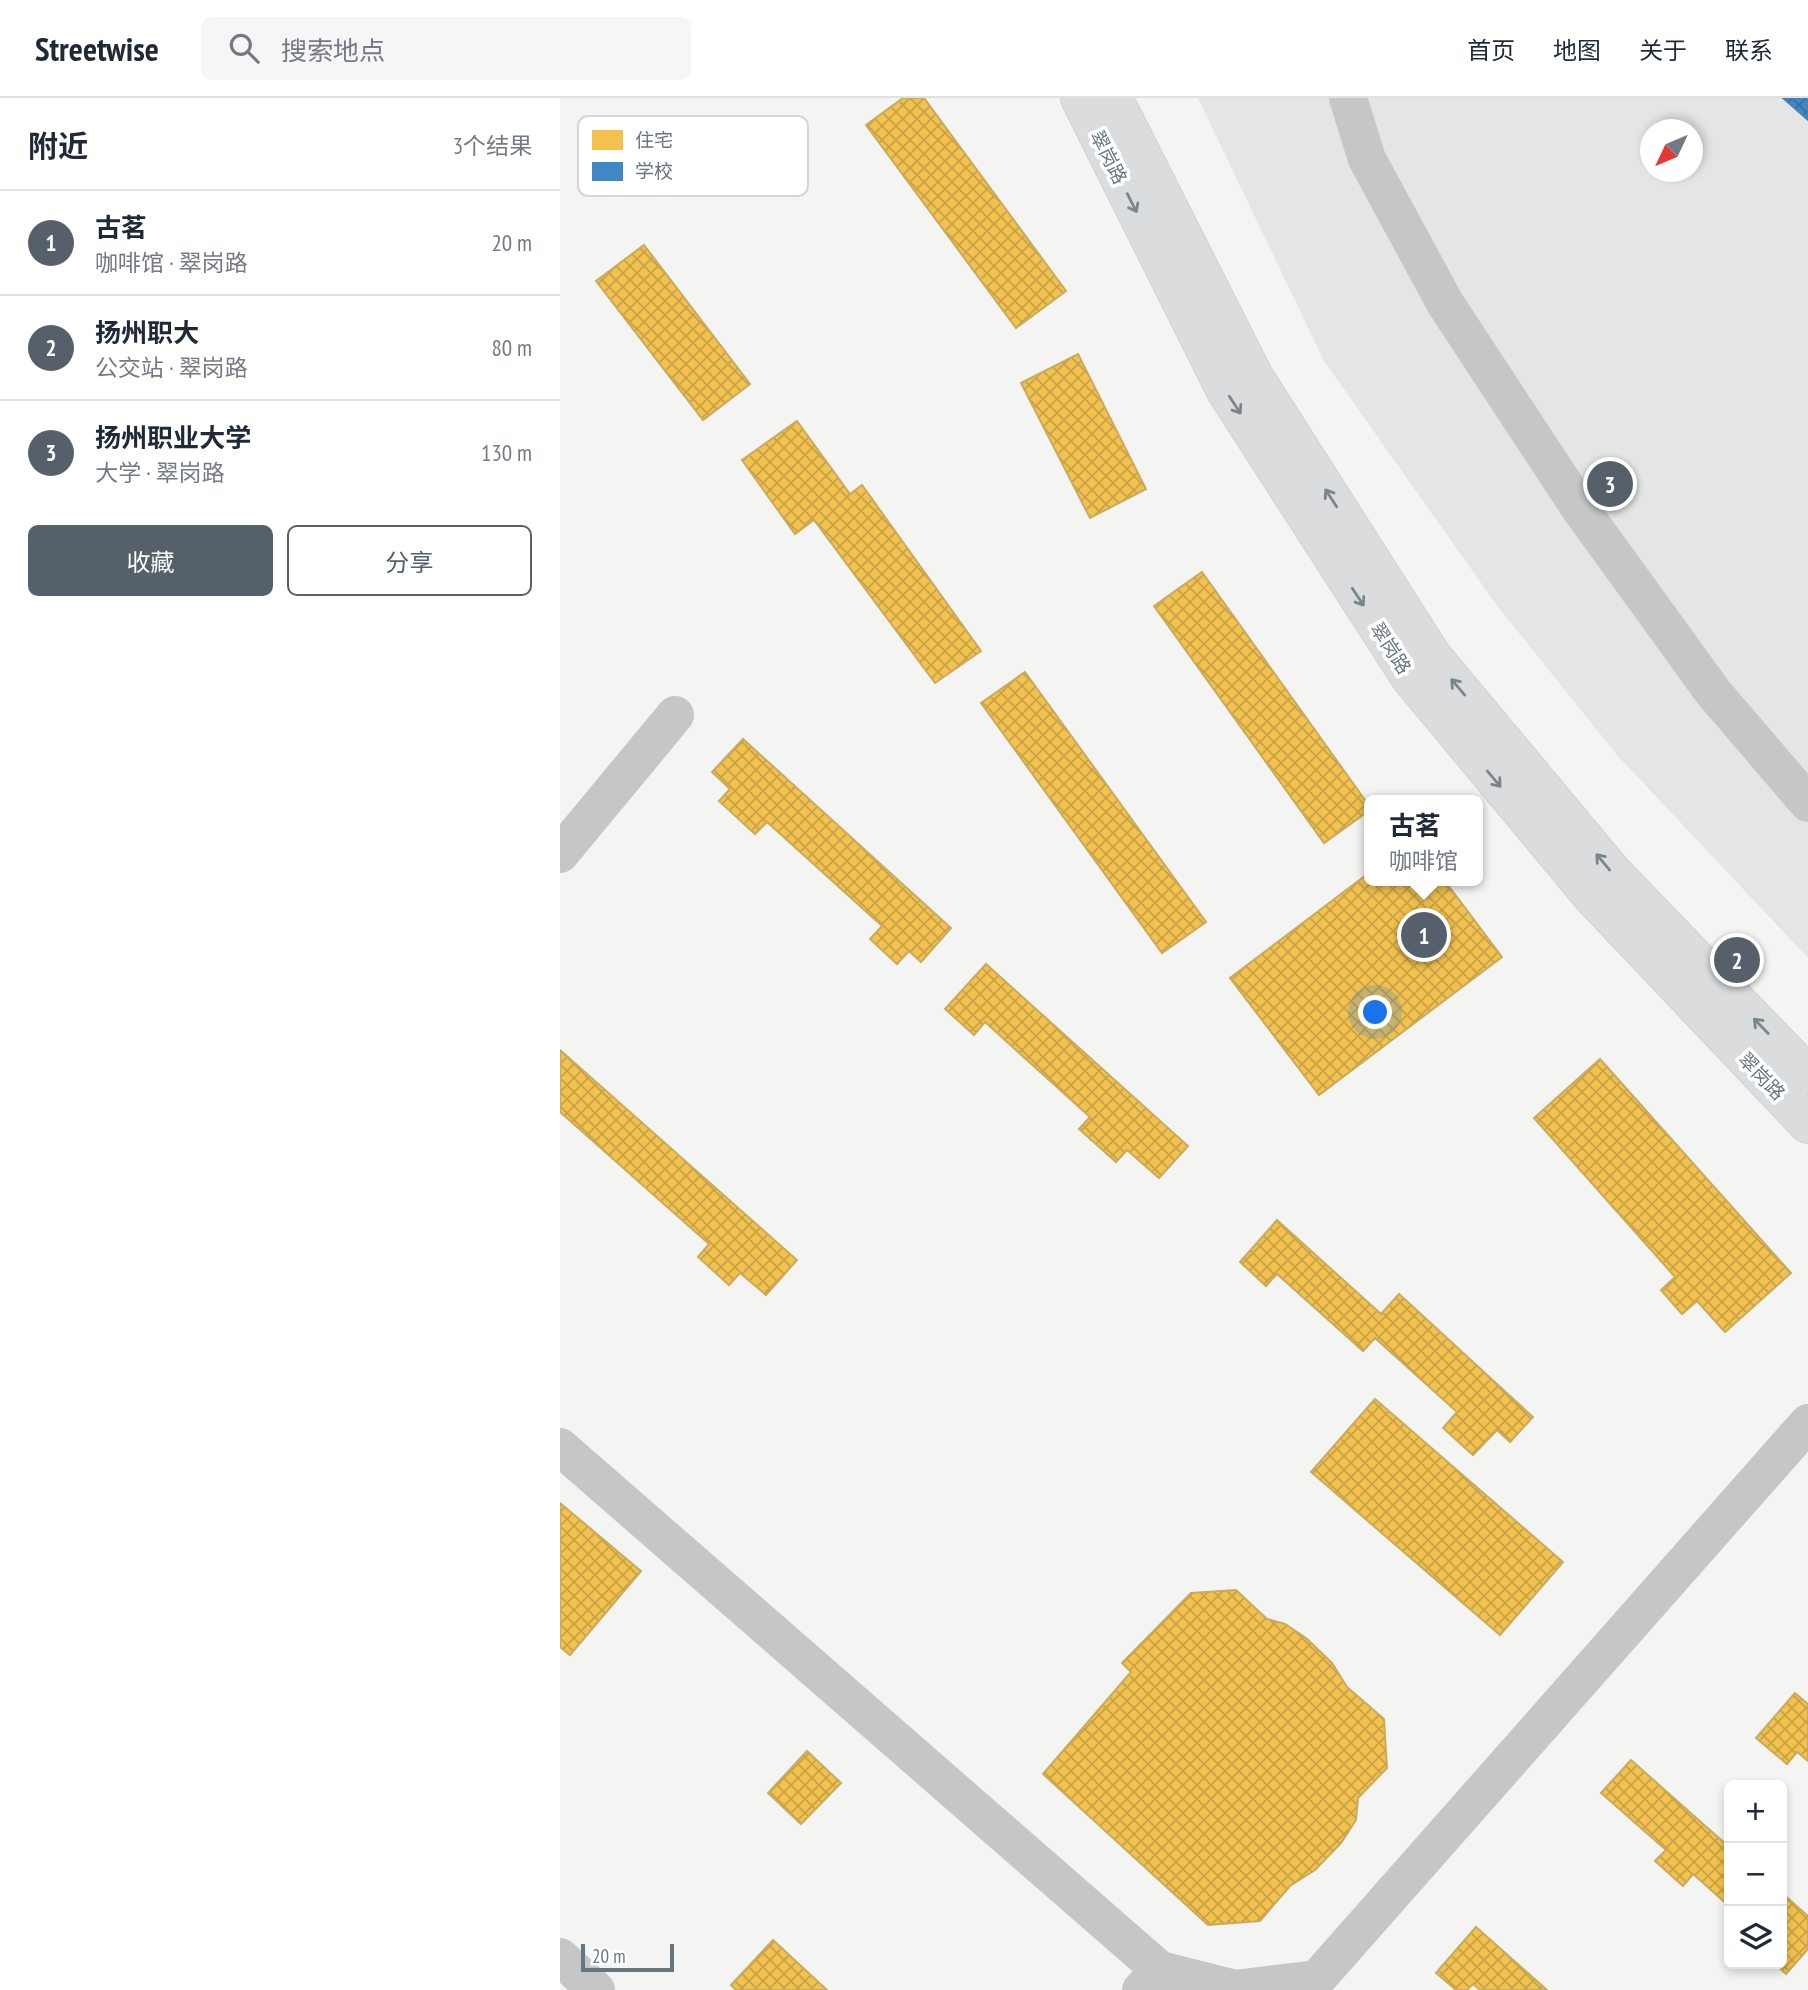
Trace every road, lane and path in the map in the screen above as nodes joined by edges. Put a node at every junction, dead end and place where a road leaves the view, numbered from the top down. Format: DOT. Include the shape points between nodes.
graph roads {
  1 [pos="1080,98"];
  2 [pos="1113,98"];
  3 [pos="1348,98"];
  4 [pos="675,715"];
  5 [pos="1808,803"];
  6 [pos="560,854"];
  7 [pos="1808,1075"];
  8 [pos="1808,1124"];
  9 [pos="1808,1423"];
  10 [pos="560,1447"];
  11 [pos="560,1957"];
  12 [pos="1151,1980"];
  13 [pos="596,1990"];
  1 -- 8 [label="main road, 翠岗路, one-way" via="1226,391 1410,677 1591,895"];
  7 -- 2 [label="main road, 翠岗路, one-way" via="1613,873 1432,656 1254,377"];
  3 -- 5 [label="street" via="1367,159 1467,337 1579,507 1713,692"];
  4 -- 6 [label="street"];
  9 -- 12 [label="street" via="1317,1979 1235,1989"];
  10 -- 12 [label="street"];
  11 -- 13 [label="street"];
}
